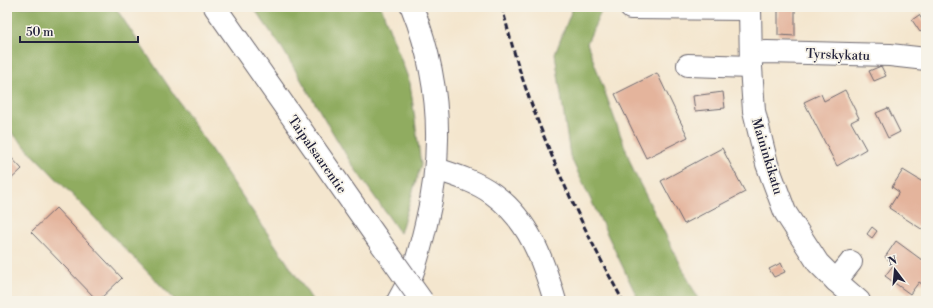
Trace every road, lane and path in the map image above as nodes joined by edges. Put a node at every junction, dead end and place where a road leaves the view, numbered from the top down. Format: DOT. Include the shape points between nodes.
graph roads {
  1 [pos="215,7"];
  2 [pos="412,7"];
  3 [pos="631,8"];
  4 [pos="750,8"];
  5 [pos="926,59"];
  6 [pos="751,60"];
  7 [pos="688,65"];
  8 [pos="436,169"];
  9 [pos="851,262"];
  10 [pos="836,281"];
  11 [pos="398,301"];
  12 [pos="422,301"];
  13 [pos="555,301"];
  14 [pos="859,301"];
  1 -- 12 [label="street, Taipalsaarentie, bridge"];
  2 -- 8 [label="street" via="428,54 434,91"];
  3 -- 4 [label="street"];
  4 -- 6 [label="street, Maininkikatu"];
  5 -- 6 [label="street, Tyrskykatu" via="882,55 767,52"];
  6 -- 7 [label="street, Tyrskykatu"];
  6 -- 10 [label="street, Maininkikatu" via="754,111 767,164 797,246"];
  8 -- 11 [label="street" via="423,237 412,273"];
  8 -- 13 [label="street" via="492,193 510,209 526,227 539,252"];
  9 -- 10 [label="street"];
  10 -- 14 [label="street, Maininkikatu"];
}
